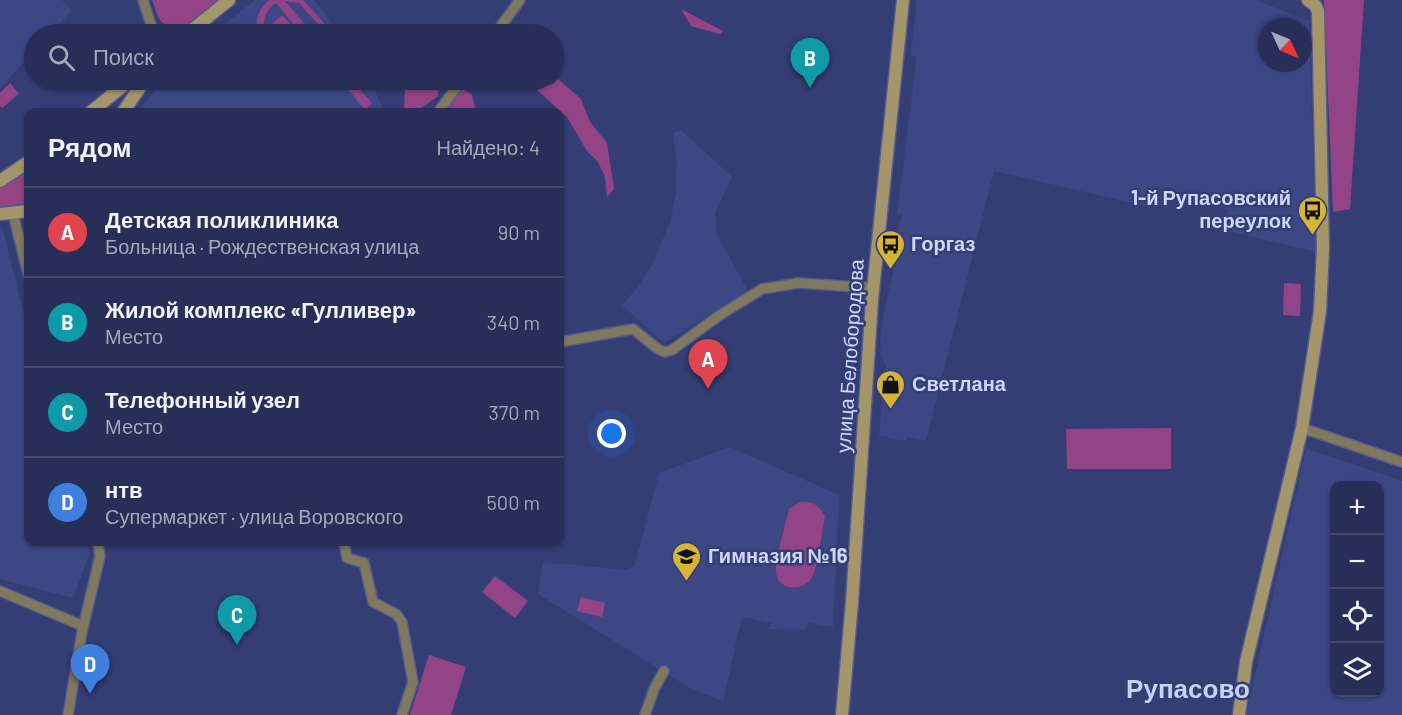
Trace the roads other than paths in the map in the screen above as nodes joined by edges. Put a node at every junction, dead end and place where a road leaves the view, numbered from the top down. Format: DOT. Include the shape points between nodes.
graph roads {
  1 [pos="143,0"];
  2 [pos="229,0"];
  3 [pos="520,0"];
  4 [pos="903,0"];
  5 [pos="1311,3"];
  6 [pos="151,24"];
  7 [pos="200,24"];
  8 [pos="502,24"];
  9 [pos="118,90"];
  10 [pos="138,90"];
  11 [pos="454,90"];
  12 [pos="96,108"];
  13 [pos="126,108"];
  14 [pos="441,108"];
  15 [pos="24,165"];
  16 [pos="0,181"];
  17 [pos="24,211"];
  18 [pos="13,213"];
  19 [pos="0,214"];
  20 [pos="24,258"];
  21 [pos="874,288"];
  22 [pos="564,341"];
  23 [pos="1302,428"];
  24 [pos="1402,462"];
  25 [pos="99,546"];
  26 [pos="345,546"];
  27 [pos="0,591"];
  28 [pos="83,626"];
  29 [pos="664,671"];
  30 [pos="68,715"];
  31 [pos="402,715"];
  32 [pos="645,715"];
  33 [pos="842,715"];
  34 [pos="1239,715"];
  1 -- 6 [label="street"];
  2 -- 7 [label="street"];
  3 -- 8 [label="street"];
  4 -- 21 [label="street, улица Белобородова"];
  5 -- 23 [label="street" via="1318,11 1323,263 1320,311"];
  9 -- 12 [label="street"];
  10 -- 13 [label="street"];
  11 -- 14 [label="street"];
  15 -- 16 [label="street"];
  17 -- 18 [label="street"];
  18 -- 19 [label="street"];
  18 -- 20 [label="street"];
  21 -- 22 [label="street" via="798,283 762,289 664,352 633,329"];
  21 -- 33 [label="street, улица Белобородова"];
  23 -- 24 [label="street"];
  23 -- 34 [label="street" via="1246,662"];
  25 -- 28 [label="street" via="100,556"];
  26 -- 31 [label="street" via="347,558 364,563 373,602 396,614 402,622 413,682"];
  27 -- 28 [label="street"];
  28 -- 30 [label="street"];
  29 -- 32 [label="street"];
}
